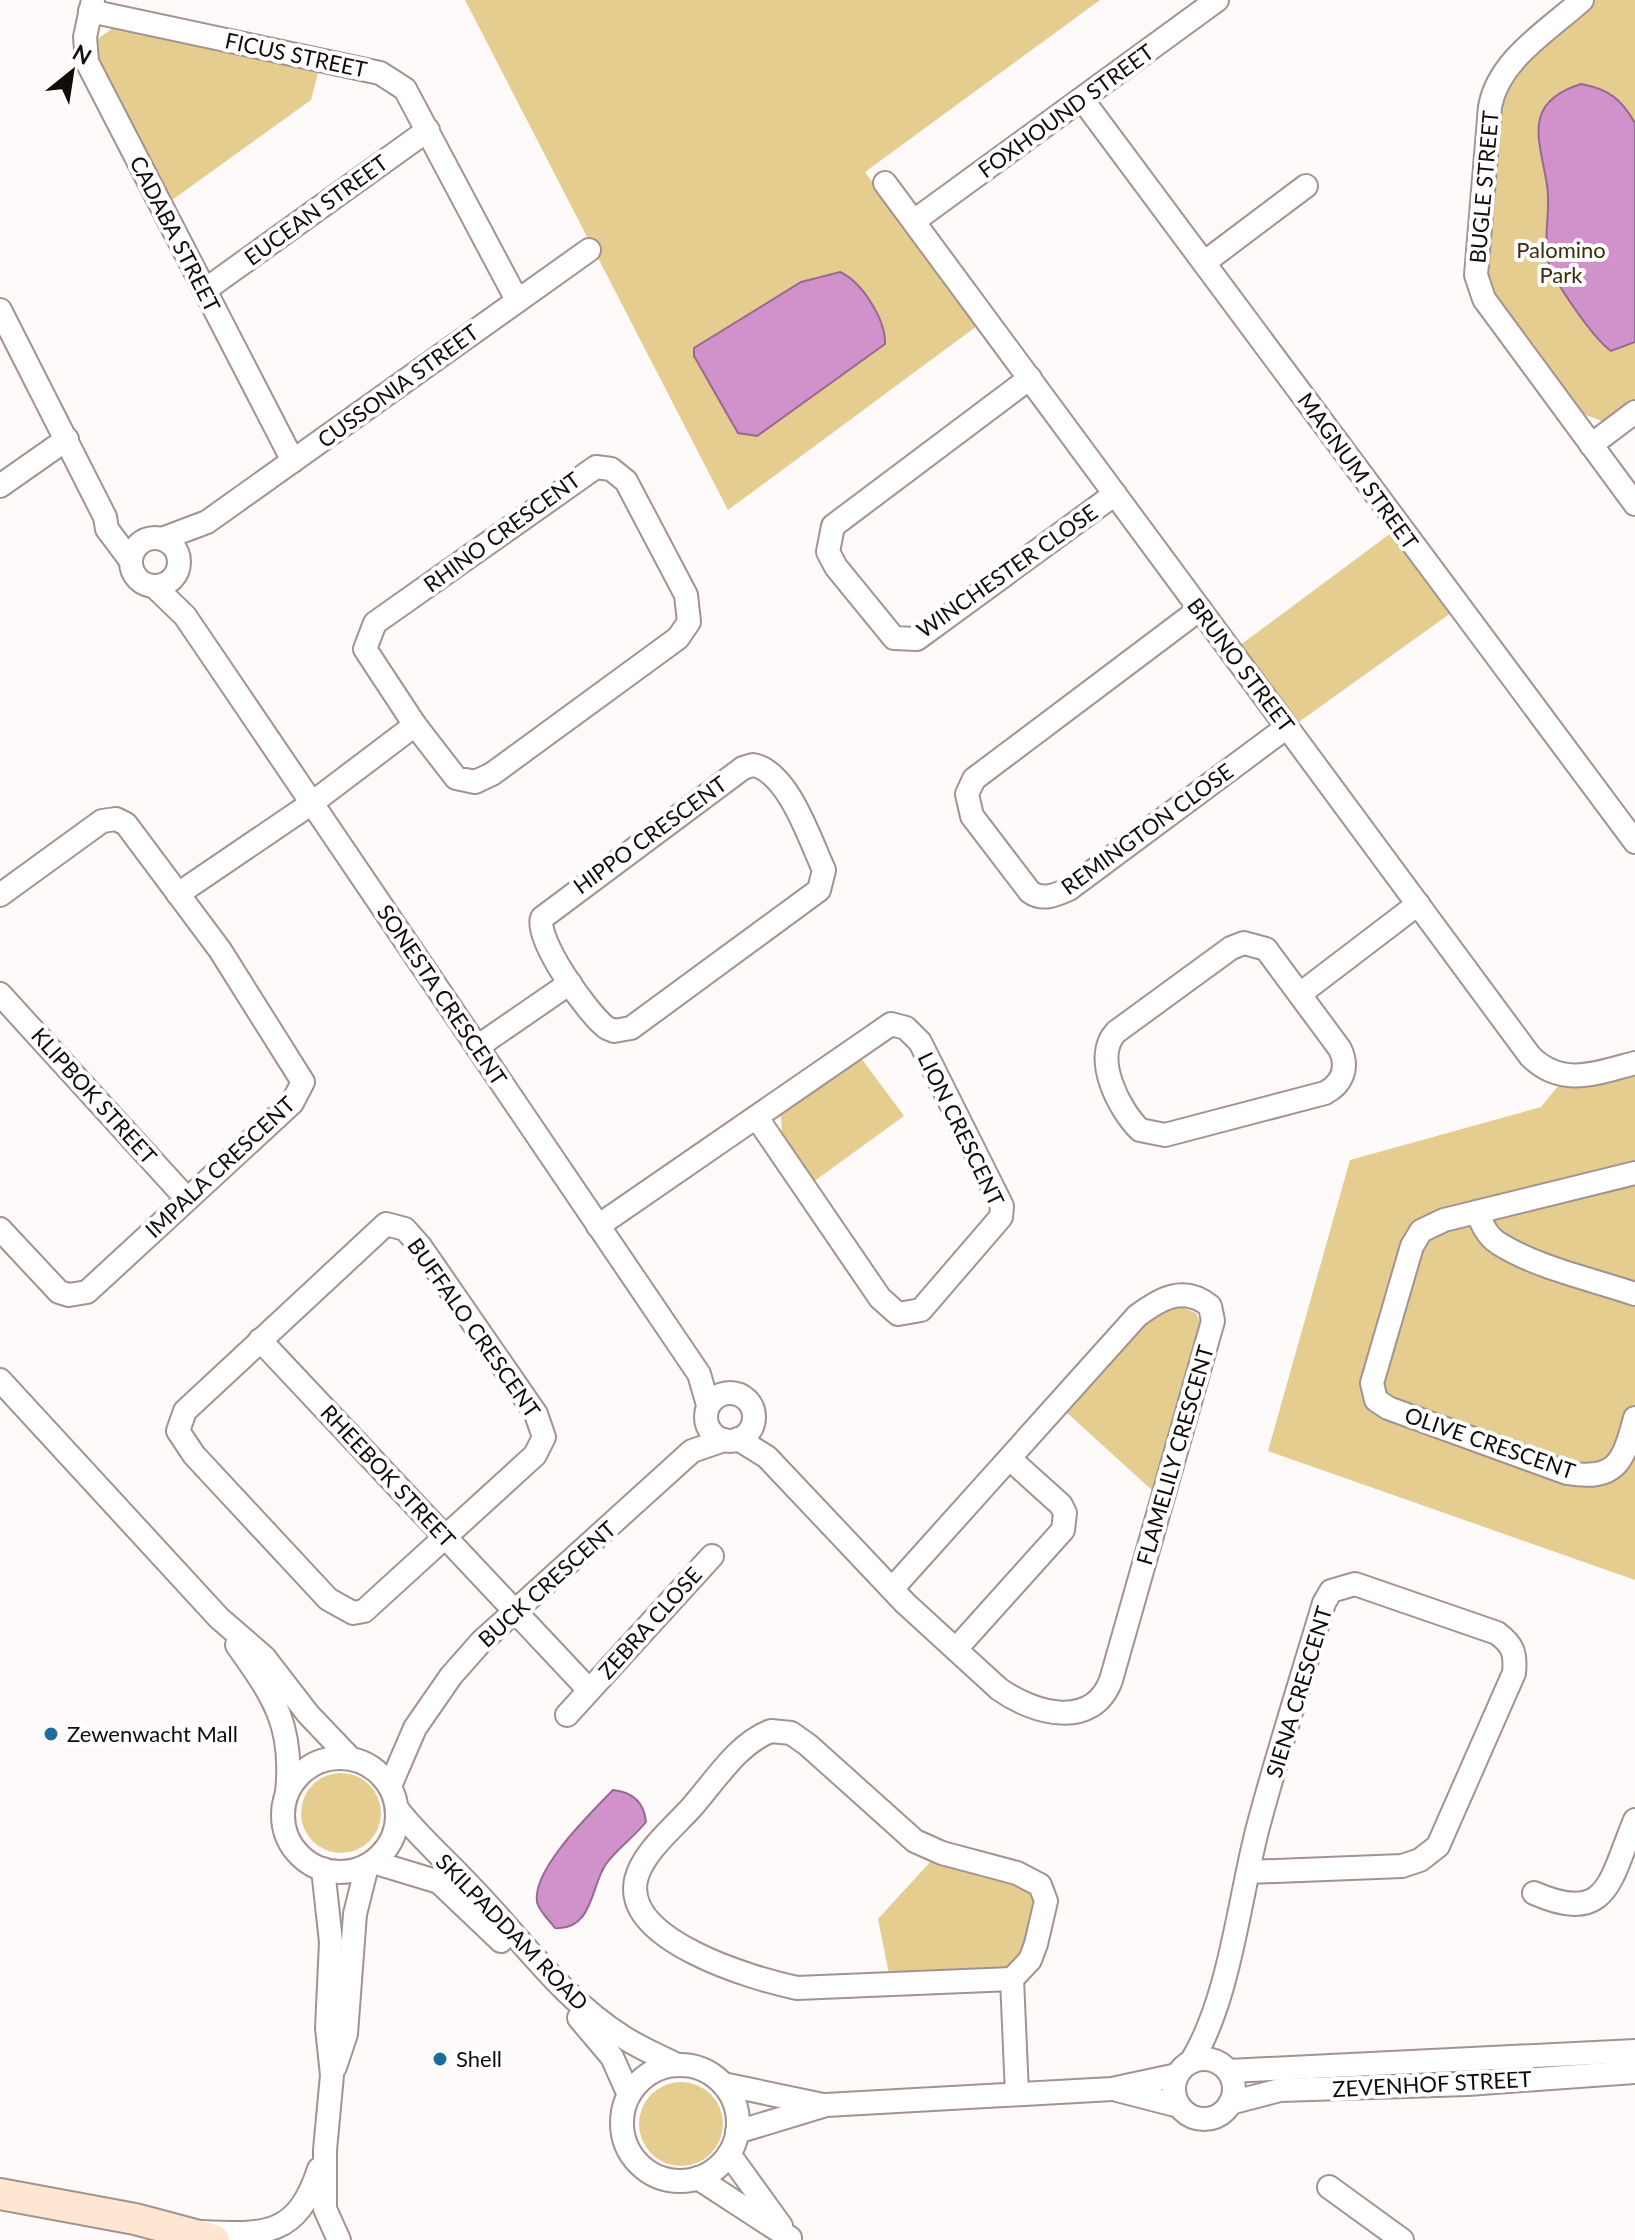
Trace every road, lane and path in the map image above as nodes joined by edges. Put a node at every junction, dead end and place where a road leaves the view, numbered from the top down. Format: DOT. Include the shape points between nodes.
graph roads {
  1 [pos="1217,0"];
  2 [pos="1582,0"];
  3 [pos="92,6"];
  4 [pos="1082,99"];
  5 [pos="428,130"];
  6 [pos="885,183"];
  7 [pos="1306,186"];
  8 [pos="914,221"];
  9 [pos="589,250"];
  10 [pos="1205,262"];
  11 [pos="205,290"];
  12 [pos="517,300"];
  13 [pos="0,310"];
  14 [pos="1030,378"];
  15 [pos="1635,412"];
  16 [pos="67,439"];
  17 [pos="1591,445"];
  18 [pos="293,461"];
  19 [pos="0,486"];
  20 [pos="1115,494"];
  21 [pos="1635,504"];
  22 [pos="105,517"];
  23 [pos="207,522"];
  24 [pos="153,540"];
  25 [pos="131,561"];
  26 [pos="169,574"];
  27 [pos="1200,609"];
  28 [pos="415,725"];
  29 [pos="1287,727"];
  30 [pos="312,803"];
  31 [pos="1634,839"];
  32 [pos="178,894"];
  33 [pos="0,895"];
  34 [pos="1418,904"];
  35 [pos="570,983"];
  36 [pos="0,994"];
  37 [pos="1300,994"];
  38 [pos="477,1047"];
  39 [pos="1635,1063"];
  40 [pos="757,1118"];
  41 [pos="1635,1173"];
  42 [pos="187,1199"];
  43 [pos="1477,1212"];
  44 [pos="598,1226"];
  45 [pos="0,1229"];
  46 [pos="1635,1294"];
  47 [pos="260,1340"];
  48 [pos="699,1374"];
  49 [pos="0,1380"];
  50 [pos="728,1392"];
  51 [pos="707,1412"];
  52 [pos="1634,1430"];
  53 [pos="738,1435"];
  54 [pos="692,1451"];
  55 [pos="1010,1459"];
  56 [pos="444,1536"];
  57 [pos="712,1556"];
  58 [pos="892,1589"];
  59 [pos="515,1612"];
  60 [pos="219,1618"];
  61 [pos="956,1649"];
  62 [pos="589,1690"];
  63 [pos="567,1715"];
  64 [pos="415,1728"];
  65 [pos="356,1760"];
  66 [pos="390,1786"];
  67 [pos="286,1795"];
  68 [pos="398,1810"];
  69 [pos="1635,1820"];
  70 [pos="370,1864"];
  71 [pos="323,1869"];
  72 [pos="1249,1872"];
  73 [pos="1534,1893"];
  74 [pos="1012,1979"];
  75 [pos="1209,2034"];
  76 [pos="1635,2051"];
  77 [pos="677,2065"];
  78 [pos="1224,2066"];
  79 [pos="1184,2068"];
  80 [pos="1631,2074"];
  81 [pos="332,2075"];
  82 [pos="723,2084"];
  83 [pos="1112,2089"];
  84 [pos="1017,2094"];
  85 [pos="629,2095"];
  86 [pos="1230,2103"];
  87 [pos="826,2105"];
  88 [pos="1179,2106"];
  89 [pos="737,2132"];
  90 [pos="325,2150"];
  91 [pos="729,2154"];
  92 [pos="698,2178"];
  93 [pos="1329,2187"];
  94 [pos="0,2194"];
  95 [pos="182,2231"];
  96 [pos="790,2239"];
  97 [pos="214,2240"];
  98 [pos="339,2240"];
  99 [pos="1402,2240"];
  1 -- 4 [label="street, FOXHOUND STREET"];
  2 -- 17 [label="street, BUGLE STREET" via="1509,66 1492,94 1476,275 1484,299"];
  3 -- 5 [label="street, FICUS STREET" via="380,73 405,89"];
  3 -- 11 [label="street, CADABA STREET" via="85,37 87,62"];
  4 -- 8 [label="street, FOXHOUND STREET"];
  4 -- 10 [label="street, MAGNUM STREET"];
  5 -- 11 [label="street, EUCEAN STREET"];
  5 -- 12 [label="street, FICUS STREET"];
  6 -- 8 [label="street, BRUNO STREET"];
  7 -- 10 [label="street"];
  8 -- 14 [label="street, BRUNO STREET"];
  9 -- 12 [label="street, CUSSONIA STREET"];
  10 -- 31 [label="street, MAGNUM STREET"];
  11 -- 18 [label="street, CADABA STREET"];
  12 -- 18 [label="street, CUSSONIA STREET"];
  13 -- 16 [label="street"];
  14 -- 20 [label="street, BRUNO STREET"];
  14 -- 20 [label="street, WINCHESTER CLOSE" via="833,526 828,552 836,567 894,638 917,639"];
  15 -- 17 [label="street"];
  16 -- 19 [label="street"];
  16 -- 22 [label="street"];
  17 -- 21 [label="street, BUGLE STREET"];
  18 -- 23 [label="street, CUSSONIA STREET"];
  20 -- 27 [label="street, BRUNO STREET"];
  22 -- 24 [label="street"];
  22 -- 25 [label="street" via="107,529"];
  23 -- 24 [label="street, CUSSONIA STREET"];
  23 -- 26 [label="street, CUSSONIA STREET"];
  24 -- 25 [label="street" via="133,551"];
  24 -- 26 [label="street" via="173,546"];
  25 -- 26 [label="street" via="137,578"];
  26 -- 30 [label="street, SONESTA CRESCENT" via="185,616"];
  27 -- 29 [label="street, BRUNO STREET"];
  27 -- 29 [label="street, REMINGTON CLOSE" via="974,779 967,794 972,816 1030,892 1052,896 1069,889"];
  28 -- 28 [label="street, RHINO CRESCENT" via="365,649 372,627 588,470 604,467 618,474 686,595 689,622 678,638 482,779 456,778"];
  28 -- 30 [label="street"];
  29 -- 34 [label="street, BRUNO STREET"];
  30 -- 32 [label="street"];
  30 -- 38 [label="street, SONESTA CRESCENT"];
  32 -- 33 [label="street, IMPALA CRESCENT" via="135,833 110,819"];
  32 -- 42 [label="street, IMPALA CRESCENT" via="259,1007 303,1082 292,1103"];
  34 -- 37 [label="street"];
  34 -- 39 [label="street, BRUNO STREET" via="1536,1063 1553,1073 1578,1077"];
  35 -- 35 [label="street, HIPPO CRESCENT" via="599,1023 614,1031 631,1028 819,890 824,870 784,787 770,771 753,765 743,768 545,913 541,935"];
  35 -- 38 [label="street"];
  36 -- 42 [label="street, KLIPBOK STREET"];
  37 -- 37 [label="street" via="1266,949 1244,943 1116,1032 1104,1061 1134,1124 1148,1134 1165,1135 1332,1090 1341,1078 1343,1056"];
  38 -- 44 [label="street, SONESTA CRESCENT"];
  40 -- 40 [label="street, LION CRESCENT" via="883,1026 899,1025 920,1042 1002,1206 1001,1217 921,1310 898,1314 880,1298"];
  40 -- 44 [label="street, LION CRESCENT"];
  41 -- 43 [label="street, OLIVE CRESCENT"];
  42 -- 45 [label="street, IMPALA CRESCENT" via="87,1292 76,1295 59,1292"];
  43 -- 46 [label="street" via="1496,1243"];
  43 -- 52 [label="street, OLIVE CRESCENT" via="1421,1231 1412,1246 1374,1370 1376,1400 1567,1473 1592,1477 1609,1473"];
  44 -- 48 [label="street, SONESTA CRESCENT"];
  47 -- 56 [label="street, RHEEBOK STREET"];
  47 -- 56 [label="street, BUFFALO CRESCENT" via="185,1411 178,1431 317,1588 346,1612 364,1611"];
  47 -- 56 [label="street, BUFFALO CRESCENT" via="378,1229 386,1224 412,1235 543,1427 535,1455"];
  48 -- 50 [label="street, SONESTA CRESCENT"];
  48 -- 51 [label="street, SONESTA CRESCENT"];
  49 -- 60 [label="street"];
  50 -- 51 [label="street"];
  50 -- 53 [label="street" via="751,1405"];
  51 -- 53 [label="street" via="714,1435"];
  51 -- 54 [label="street, BUCK CRESCENT"];
  53 -- 54 [label="street, BUCK CRESCENT"];
  53 -- 58 [label="street" via="767,1457"];
  54 -- 59 [label="street, BUCK CRESCENT"];
  55 -- 58 [label="street, FLAMELILY CRESCENT"];
  55 -- 61 [label="street" via="1061,1505 1066,1522"];
  55 -- 61 [label="street, FLAMELILY CRESCENT" via="1137,1316 1157,1301 1180,1294 1197,1296 1210,1306 1213,1321 1106,1694 1086,1712 1070,1715 1025,1703 999,1689"];
  56 -- 59 [label="street, RHEEBOK STREET"];
  57 -- 62 [label="street, ZEBRA CLOSE"];
  58 -- 61 [label="street, FLAMELILY CRESCENT"];
  59 -- 62 [label="street, ZEBRA CLOSE"];
  59 -- 64 [label="street, BUCK CRESCENT" via="462,1663"];
  60 -- 65 [label="street" via="264,1657 308,1714"];
  60 -- 67 [label="street" via="274,1697 289,1748"];
  62 -- 63 [label="street, ZEBRA CLOSE"];
  64 -- 65 [label="street" via="386,1752"];
  64 -- 66 [label="street"];
  65 -- 66 [label="street"];
  65 -- 67 [label="street" via="334,1758 305,1770"];
  66 -- 68 [label="street"];
  67 -- 71 [label="street" via="283,1820 289,1839 301,1856"];
  68 -- 70 [label="street" via="392,1839"];
  68 -- 77 [label="street, SKILPADDAM ROAD" via="579,2003 622,2037"];
  69 -- 73 [label="street" via="1608,1884 1596,1899 1570,1907"];
  70 -- 71 [label="street" via="351,1871"];
  70 -- 81 [label="street" via="355,1914 346,2034"];
  70 -- 85 [label="street, SKILPADDAM ROAD" via="424,1875 449,1889 597,2037"];
  71 -- 81 [label="street" via="331,1942 327,2028"];
  72 -- 72 [label="street, SIENA CRESCENT" via="1257,1830 1331,1591 1355,1584 1497,1633 1510,1643 1516,1657 1514,1673 1438,1846 1402,1866"];
  72 -- 75 [label="street, SIENA CRESCENT"];
  74 -- 74 [label="street" via="1030,1960 1036,1944 1046,1901 1040,1885 915,1841 808,1745 784,1731 771,1731 746,1746 667,1834 637,1878 636,1897 644,1912 679,1946 763,1981 811,1988"];
  74 -- 84 [label="street"];
  75 -- 78 [label="street"];
  75 -- 79 [label="street, SIENA CRESCENT"];
  76 -- 78 [label="street, ZEVENHOF STREET"];
  77 -- 82 [label="street" via="707,2071"];
  77 -- 85 [label="street" via="649,2073"];
  78 -- 79 [label="street, ZEVENHOF STREET"];
  78 -- 86 [label="street" via="1233,2092"];
  79 -- 83 [label="street, ZEVENHOF STREET"];
  79 -- 88 [label="street" via="1175,2095"];
  80 -- 86 [label="street, ZEVENHOF STREET" via="1280,2090"];
  81 -- 90 [label="street"];
  82 -- 87 [label="street, ZEVENHOF STREET"];
  82 -- 89 [label="street" via="737,2111"];
  83 -- 84 [label="street, ZEVENHOF STREET"];
  83 -- 88 [label="street, ZEVENHOF STREET"];
  84 -- 87 [label="street, ZEVENHOF STREET"];
  85 -- 92 [label="street" via="622,2125 638,2164 666,2179"];
  86 -- 88 [label="street, ZEVENHOF STREET" via="1216,2116 1203,2119"];
  87 -- 89 [label="street, ZEVENHOF STREET"];
  89 -- 91 [label="street"];
  90 -- 95 [label="street" via="309,2199 292,2218 260,2232"];
  90 -- 98 [label="street" via="325,2209"];
  91 -- 92 [label="street"];
  91 -- 96 [label="street"];
  92 -- 96 [label="street"];
  93 -- 99 [label="street"];
  94 -- 95 [label="main road"];
  95 -- 97 [label="main road"];
}
